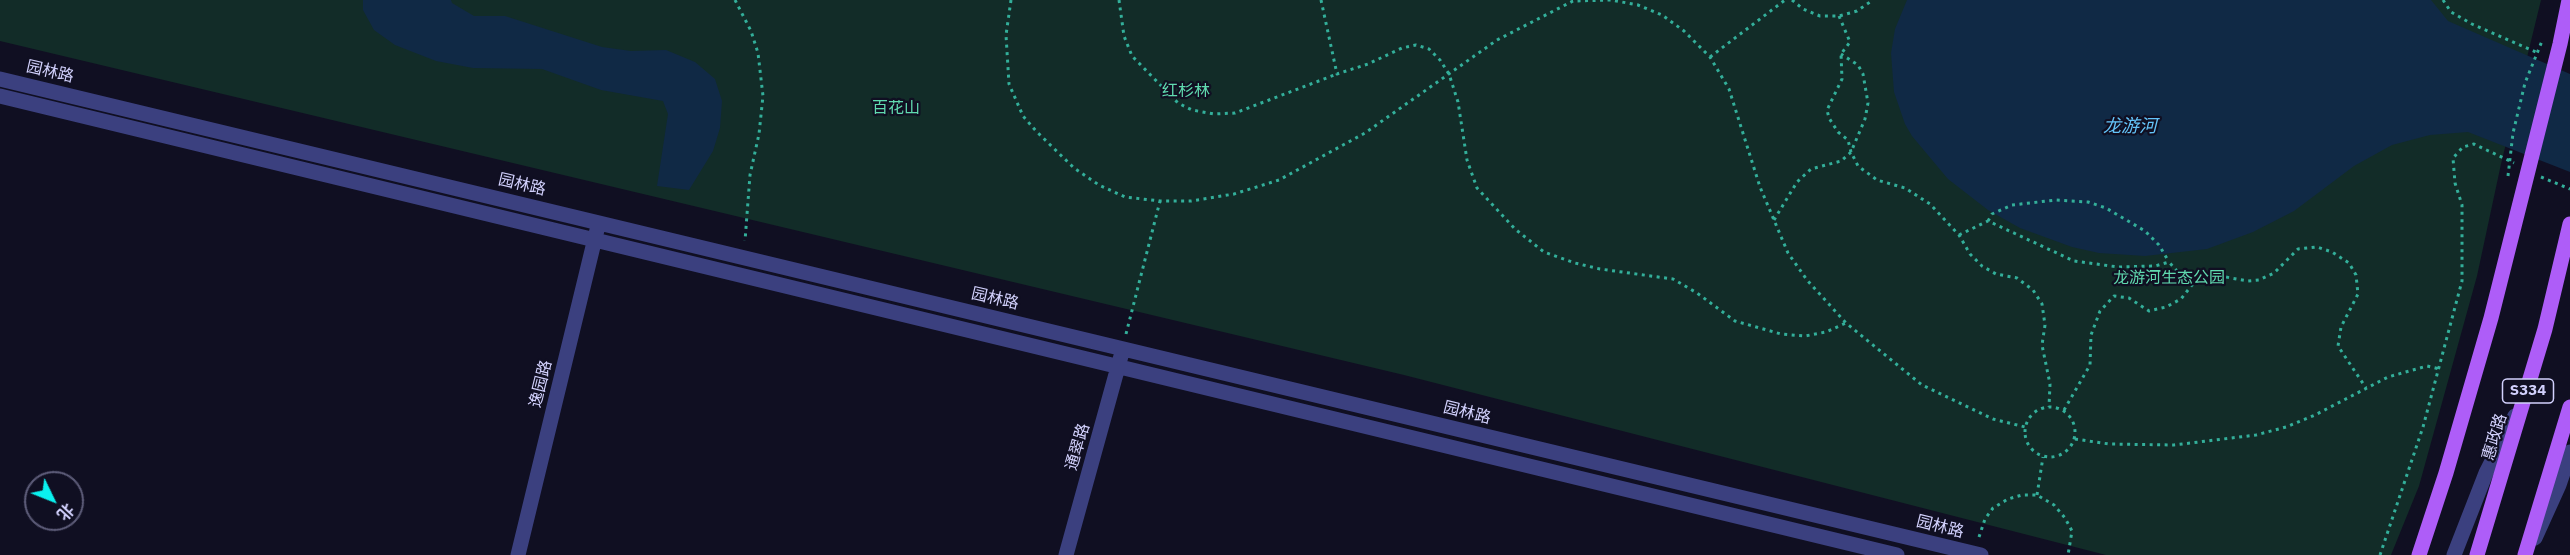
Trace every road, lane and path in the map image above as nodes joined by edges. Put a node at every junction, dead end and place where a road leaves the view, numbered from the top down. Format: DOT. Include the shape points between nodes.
graph roads {
  1 [pos="735,0"];
  2 [pos="1011,0"];
  3 [pos="1119,0"];
  4 [pos="1321,0"];
  5 [pos="1573,0"];
  6 [pos="1785,0"];
  7 [pos="1792,0"];
  8 [pos="1873,0"];
  9 [pos="2443,0"];
  10 [pos="2569,0"];
  11 [pos="1839,16"];
  12 [pos="2545,34"];
  13 [pos="1841,54"];
  14 [pos="1710,57"];
  15 [pos="2548,58"];
  16 [pos="1337,74"];
  17 [pos="1449,74"];
  18 [pos="0,79"];
  19 [pos="0,96"];
  20 [pos="1851,153"];
  21 [pos="2515,164"];
  22 [pos="2535,174"];
  23 [pos="2508,176"];
  24 [pos="2570,189"];
  25 [pos="1160,201"];
  26 [pos="1773,220"];
  27 [pos="1988,221"];
  28 [pos="600,222"];
  29 [pos="2570,224"];
  30 [pos="1959,235"];
  31 [pos="595,239"];
  32 [pos="744,257"];
  33 [pos="2169,262"];
  34 [pos="2192,285"];
  35 [pos="1846,323"];
  36 [pos="1123,348"];
  37 [pos="1120,366"];
  38 [pos="2440,369"];
  39 [pos="2366,388"];
  40 [pos="2528,389"];
  41 [pos="2049,406"];
  42 [pos="2570,407"];
  43 [pos="2064,411"];
  44 [pos="2025,427"];
  45 [pos="2075,439"];
  46 [pos="2570,452"];
  47 [pos="2043,457"];
  48 [pos="2037,495"];
  49 [pos="1978,554"];
  50 [pos="518,555"];
  51 [pos="1066,555"];
  52 [pos="1897,555"];
  53 [pos="2068,555"];
  54 [pos="2380,555"];
  55 [pos="2418,555"];
  56 [pos="2454,555"];
  57 [pos="2477,555"];
  58 [pos="2527,555"];
  1 -- 32 [label="path" via="758,53 763,96 750,175"];
  2 -- 25 [label="path" via="1006,35 1009,84 1023,116 1074,168 1099,184 1125,197"];
  3 -- 16 [label="path" via="1124,36 1132,56 1178,103 1192,110 1235,113"];
  4 -- 16 [label="path"];
  5 -- 14 [label="path" via="1638,5 1669,21"];
  5 -- 17 [label="path" via="1497,40"];
  6 -- 14 [label="path"];
  7 -- 11 [label="path" via="1820,16"];
  8 -- 11 [label="path" via="1857,12"];
  9 -- 15 [label="path" via="2451,12 2472,24"];
  10 -- 55 [label="main road" via="2492,318"];
  11 -- 13 [label="path" via="1850,42"];
  12 -- 23 [label="path" via="2525,83"];
  13 -- 20 [label="path" via="1842,79 1827,110 1838,132 1848,140"];
  13 -- 20 [label="path" via="1858,65 1863,74 1868,103"];
  14 -- 26 [label="path" via="1729,89"];
  16 -- 17 [label="path" via="1416,45 1429,50"];
  17 -- 25 [label="path" via="1365,133 1279,180 1234,194"];
  17 -- 35 [label="path" via="1458,102 1467,160 1477,188 1515,229 1544,252 1599,269 1673,279 1735,321 1781,334 1805,336"];
  18 -- 28 [label="street, 园林路"];
  19 -- 31 [label="street"];
  20 -- 26 [label="path" via="1840,161 1811,169 1797,182"];
  20 -- 30 [label="path" via="1858,166 1877,180 1905,188 1930,204"];
  21 -- 38 [label="path" via="2474,144 2463,147 2453,158 2462,205 2462,281"];
  22 -- 24 [label="path"];
  25 -- 36 [label="path"];
  26 -- 35 [label="path" via="1788,253 1807,280"];
  27 -- 30 [label="path"];
  27 -- 33 [label="path" via="2074,261 2118,267"];
  27 -- 33 [label="path" via="1992,214 2012,205 2033,201 2088,202 2145,231"];
  28 -- 31 [label="street, 逸园路"];
  28 -- 32 [label="street, 园林路"];
  29 -- 40 [label="main road, 惠政路 / S334"];
  30 -- 41 [label="path" via="1982,266 1996,274 2017,278 2033,290 2042,304"];
  31 -- 37 [label="street"];
  31 -- 50 [label="street, 逸园路"];
  32 -- 36 [label="street, 园林路"];
  33 -- 34 [label="path"];
  34 -- 39 [label="path" via="2220,276 2259,280 2274,273 2298,249 2317,247 2332,252 2349,263 2356,275 2358,294 2341,327 2338,346"];
  34 -- 43 [label="path" via="2181,299 2149,310 2129,298 2114,296 2100,311 2091,335 2090,365"];
  35 -- 44 [label="path" via="1922,385 1994,419"];
  36 -- 37 [label="street, 通翠路"];
  36 -- 49 [label="street, 园林路"];
  37 -- 51 [label="street, 通翠路"];
  37 -- 52 [label="street"];
  38 -- 39 [label="path" via="2427,366"];
  38 -- 54 [label="path" via="2408,478"];
  39 -- 45 [label="path" via="2286,427 2256,435 2174,445"];
  40 -- 56 [label="street" via="2486,473"];
  40 -- 57 [label="main road, 惠政路 / S334"];
  41 -- 43 [label="path"];
  41 -- 44 [label="path" via="2034,412"];
  42 -- 58 [label="main road, S334"];
  43 -- 45 [label="path" via="2074,423"];
  44 -- 47 [label="path" via="2026,442"];
  45 -- 47 [label="path" via="2066,452"];
  46 -- 58 [label="street"];
  47 -- 48 [label="path"];
  48 -- 49 [label="path" via="2008,499 1993,508 1985,519"];
  48 -- 53 [label="path" via="2054,505 2072,531"];
}
